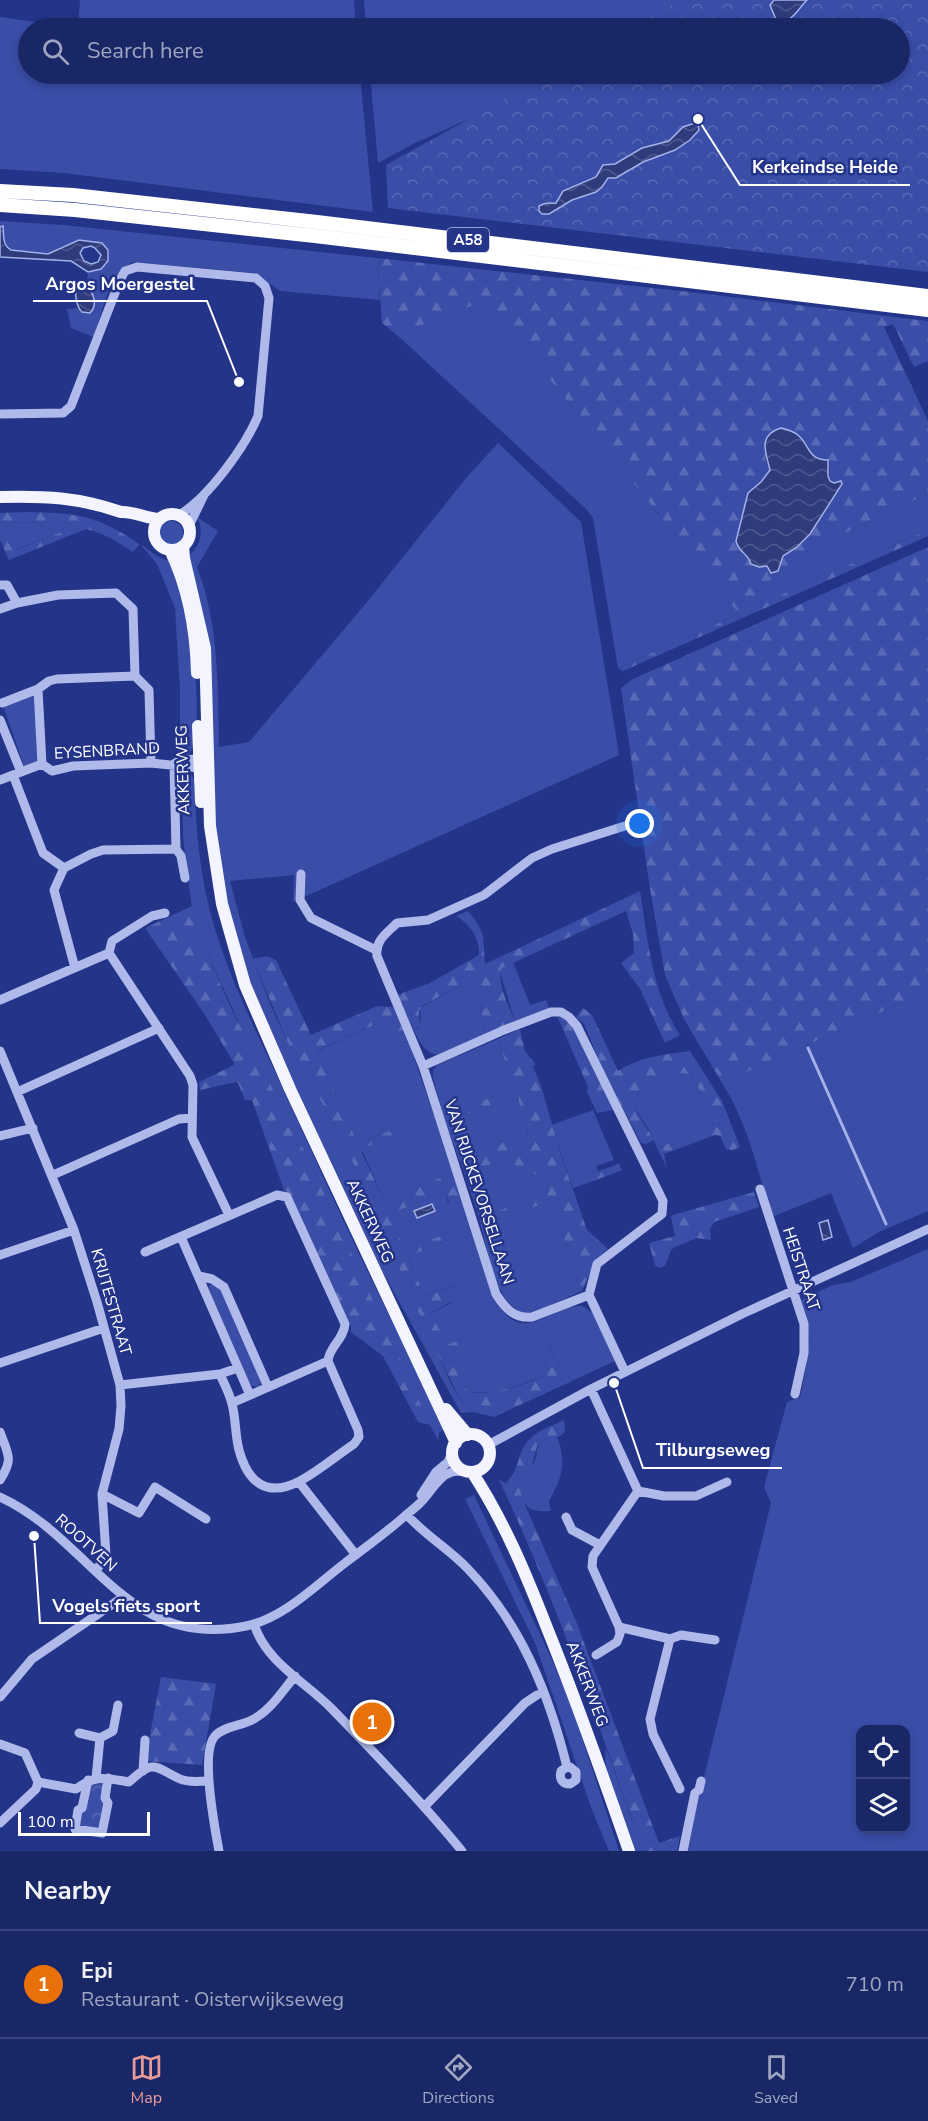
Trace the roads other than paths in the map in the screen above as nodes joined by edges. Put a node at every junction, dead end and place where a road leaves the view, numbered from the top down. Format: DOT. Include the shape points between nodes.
graph roads {
  1 [pos="0,191"];
  2 [pos="0,205"];
  3 [pos="928,296"];
  4 [pos="928,310"];
  5 [pos="0,414"];
  6 [pos="204,495"];
  7 [pos="0,497"];
  8 [pos="121,512"];
  9 [pos="179,515"];
  10 [pos="160,519"];
  11 [pos="189,525"];
  12 [pos="154,532"];
  13 [pos="183,546"];
  14 [pos="170,550"];
  15 [pos="0,585"];
  16 [pos="17,603"];
  17 [pos="0,609"];
  18 [pos="135,676"];
  19 [pos="39,689"];
  20 [pos="1,702"];
  21 [pos="0,720"];
  22 [pos="151,763"];
  23 [pos="200,763"];
  24 [pos="42,764"];
  25 [pos="174,764"];
  26 [pos="17,773"];
  27 [pos="0,780"];
  28 [pos="636,828"];
  29 [pos="176,849"];
  30 [pos="64,868"];
  31 [pos="301,874"];
  32 [pos="185,878"];
  33 [pos="165,913"];
  34 [pos="376,950"];
  35 [pos="110,953"];
  36 [pos="75,968"];
  37 [pos="0,999"];
  38 [pos="159,1028"];
  39 [pos="0,1051"];
  40 [pos="423,1066"];
  41 [pos="17,1092"];
  42 [pos="192,1118"];
  43 [pos="33,1128"];
  44 [pos="0,1136"];
  45 [pos="53,1175"];
  46 [pos="760,1189"];
  47 [pos="229,1215"];
  48 [pos="928,1229"];
  49 [pos="74,1230"];
  50 [pos="182,1237"];
  51 [pos="145,1252"];
  52 [pos="0,1255"];
  53 [pos="199,1276"];
  54 [pos="792,1290"];
  55 [pos="589,1295"];
  56 [pos="104,1328"];
  57 [pos="328,1361"];
  58 [pos="0,1363"];
  59 [pos="238,1368"];
  60 [pos="423,1372"];
  61 [pos="625,1372"];
  62 [pos="220,1374"];
  63 [pos="120,1385"];
  64 [pos="268,1387"];
  65 [pos="591,1389"];
  66 [pos="795,1394"];
  67 [pos="250,1395"];
  68 [pos="232,1403"];
  69 [pos="0,1432"];
  70 [pos="468,1435"];
  71 [pos="488,1445"];
  72 [pos="454,1446"];
  73 [pos="474,1470"];
  74 [pos="0,1480"];
  75 [pos="299,1482"];
  76 [pos="727,1482"];
  77 [pos="638,1491"];
  78 [pos="102,1494"];
  79 [pos="0,1497"];
  80 [pos="411,1511"];
  81 [pos="566,1517"];
  82 [pos="206,1519"];
  83 [pos="600,1545"];
  84 [pos="356,1554"];
  85 [pos="96,1571"];
  86 [pos="123,1597"];
  87 [pos="254,1624"];
  88 [pos="619,1627"];
  89 [pos="670,1639"];
  90 [pos="715,1640"];
  91 [pos="596,1655"];
  92 [pos="295,1676"];
  93 [pos="537,1695"];
  94 [pos="0,1697"];
  95 [pos="118,1705"];
  96 [pos="80,1733"];
  97 [pos="100,1738"];
  98 [pos="145,1740"];
  99 [pos="0,1744"];
  100 [pos="567,1767"];
  101 [pos="142,1771"];
  102 [pos="108,1778"];
  103 [pos="92,1779"];
  104 [pos="209,1781"];
  105 [pos="701,1781"];
  106 [pos="38,1782"];
  107 [pos="680,1789"];
  108 [pos="425,1806"];
  109 [pos="0,1822"];
  110 [pos="219,1851"];
  111 [pos="462,1851"];
  112 [pos="629,1851"];
  113 [pos="683,1851"];
  1 -- 3 [label="highway, A58" via="73,195 317,222"];
  2 -- 4 [label="highway, A58" via="303,235"];
  5 -- 6 [label="street" via="63,413 71,406 125,271 137,267 256,278 269,297 258,416 250,434"];
  6 -- 9 [label="street"];
  6 -- 11 [label="street"];
  7 -- 8 [label="main road" via="59,497"];
  8 -- 10 [label="main road"];
  8 -- 12 [label="main road"];
  9 -- 10 [label="main road" via="167,514"];
  9 -- 11 [label="main road"];
  10 -- 12 [label="main road"];
  11 -- 13 [label="main road" via="190,537"];
  12 -- 14 [label="main road" via="160,546"];
  13 -- 14 [label="main road"];
  13 -- 23 [label="main road, AKKERWEG" via="205,648"];
  14 -- 23 [label="main road, AKKERWEG" via="195,641"];
  15 -- 16 [label="street" via="7,585"];
  16 -- 17 [label="street"];
  16 -- 18 [label="street" via="58,595 116,593 133,609"];
  18 -- 19 [label="street" via="57,679"];
  18 -- 22 [label="street" via="149,690"];
  19 -- 20 [label="street"];
  19 -- 24 [label="street, EYSENBRAND"];
  21 -- 26 [label="street"];
  22 -- 24 [label="street, EYSENBRAND" via="73,766 52,771"];
  22 -- 25 [label="street, EYSENBRAND"];
  23 -- 25 [label="street, EYSENBRAND" via="181,767"];
  23 -- 60 [label="main road, AKKERWEG" via="216,876 245,985"];
  24 -- 26 [label="street, EYSENBRAND"];
  25 -- 29 [label="street"];
  26 -- 27 [label="street, EYSENBRAND"];
  26 -- 30 [label="street" via="43,853"];
  28 -- 34 [label="street" via="628,825 532,858 484,895 428,920 397,923 377,943"];
  29 -- 30 [label="street" via="103,850"];
  29 -- 32 [label="street"];
  30 -- 36 [label="street" via="54,890"];
  31 -- 34 [label="street" via="300,900 311,918"];
  33 -- 35 [label="street" via="152,916 112,941"];
  34 -- 40 [label="street, VAN RIJCKEVORSELLAAN"];
  35 -- 36 [label="street"];
  35 -- 38 [label="street"];
  36 -- 37 [label="street"];
  38 -- 41 [label="street"];
  38 -- 42 [label="street" via="190,1076"];
  39 -- 41 [label="street, KRIJTESTRAAT"];
  40 -- 55 [label="street, VAN RIJCKEVORSELLAAN" via="496,1294 504,1306 523,1318 532,1317"];
  40 -- 55 [label="street" via="552,1012 561,1012 577,1026 663,1201 662,1214 597,1264"];
  41 -- 43 [label="street, KRIJTESTRAAT"];
  42 -- 45 [label="street" via="179,1119"];
  42 -- 47 [label="street" via="192,1137"];
  43 -- 44 [label="street"];
  43 -- 45 [label="street, KRIJTESTRAAT"];
  45 -- 49 [label="street, KRIJTESTRAAT"];
  46 -- 54 [label="street, HEISTRAAT"];
  47 -- 50 [label="street"];
  47 -- 57 [label="street" via="277,1195 286,1197 345,1324"];
  48 -- 54 [label="street"];
  49 -- 52 [label="street"];
  49 -- 56 [label="street, KRIJTESTRAAT"];
  50 -- 51 [label="street"];
  50 -- 53 [label="street"];
  53 -- 59 [label="street"];
  53 -- 64 [label="street" via="224,1287"];
  54 -- 61 [label="street"];
  54 -- 66 [label="street, HEISTRAAT" via="805,1339"];
  55 -- 61 [label="street"];
  56 -- 58 [label="street"];
  56 -- 63 [label="street, KRIJTESTRAAT"];
  57 -- 64 [label="street"];
  57 -- 75 [label="street" via="359,1437"];
  59 -- 62 [label="street"];
  59 -- 67 [label="street"];
  60 -- 70 [label="main road, AKKERWEG" via="449,1414"];
  60 -- 72 [label="main road, AKKERWEG"];
  61 -- 65 [label="street"];
  62 -- 63 [label="street"];
  62 -- 68 [label="street"];
  63 -- 78 [label="street, KRIJTESTRAAT" via="119,1429"];
  64 -- 67 [label="street"];
  65 -- 71 [label="street"];
  65 -- 77 [label="street"];
  67 -- 68 [label="street"];
  68 -- 75 [label="street" via="239,1449 253,1478 262,1487 276,1489"];
  69 -- 74 [label="street" via="9,1458 9,1466"];
  70 -- 71 [label="main road" via="478,1436"];
  70 -- 72 [label="main road"];
  71 -- 73 [label="main road" via="490,1457"];
  72 -- 73 [label="main road" via="455,1463"];
  72 -- 80 [label="street" via="448,1462 436,1472"];
  73 -- 80 [label="street" via="445,1476"];
  73 -- 112 [label="main road, AKKERWEG" via="506,1531 578,1704"];
  75 -- 84 [label="street"];
  76 -- 77 [label="street" via="696,1496"];
  77 -- 83 [label="street"];
  78 -- 82 [label="street" via="138,1513 155,1487"];
  78 -- 85 [label="street, KRIJTESTRAAT" via="106,1555"];
  79 -- 85 [label="street, ROOTVEN" via="33,1516"];
  80 -- 84 [label="street, ROOTVEN"];
  80 -- 100 [label="street" via="422,1532 480,1581 506,1617 529,1655 544,1691"];
  81 -- 83 [label="street" via="572,1530"];
  83 -- 88 [label="street" via="592,1567"];
  84 -- 87 [label="street, ROOTVEN" via="280,1612"];
  85 -- 86 [label="street, ROOTVEN"];
  86 -- 87 [label="street, ROOTVEN" via="148,1614 194,1629 225,1630"];
  86 -- 94 [label="street" via="32,1659"];
  87 -- 92 [label="street" via="272,1657"];
  88 -- 89 [label="street"];
  88 -- 91 [label="street" via="617,1642"];
  89 -- 90 [label="street" via="681,1635"];
  89 -- 107 [label="street" via="650,1719 653,1734"];
  92 -- 104 [label="street" via="260,1716 216,1735 210,1743"];
  92 -- 108 [label="street"];
  93 -- 108 [label="street"];
  95 -- 97 [label="street" via="113,1731"];
  96 -- 97 [label="street"];
  97 -- 103 [label="street"];
  98 -- 101 [label="street"];
  99 -- 106 [label="street" via="25,1753"];
  101 -- 102 [label="street" via="129,1782"];
  101 -- 104 [label="street" via="155,1767 182,1780"];
  102 -- 103 [label="street"];
  102 -- 103 [label="street" via="102,1833 75,1829 78,1810"];
  103 -- 106 [label="street" via="76,1789"];
  104 -- 110 [label="street"];
  105 -- 113 [label="street"];
  106 -- 109 [label="street" via="36,1789"];
  108 -- 111 [label="street"];
}
